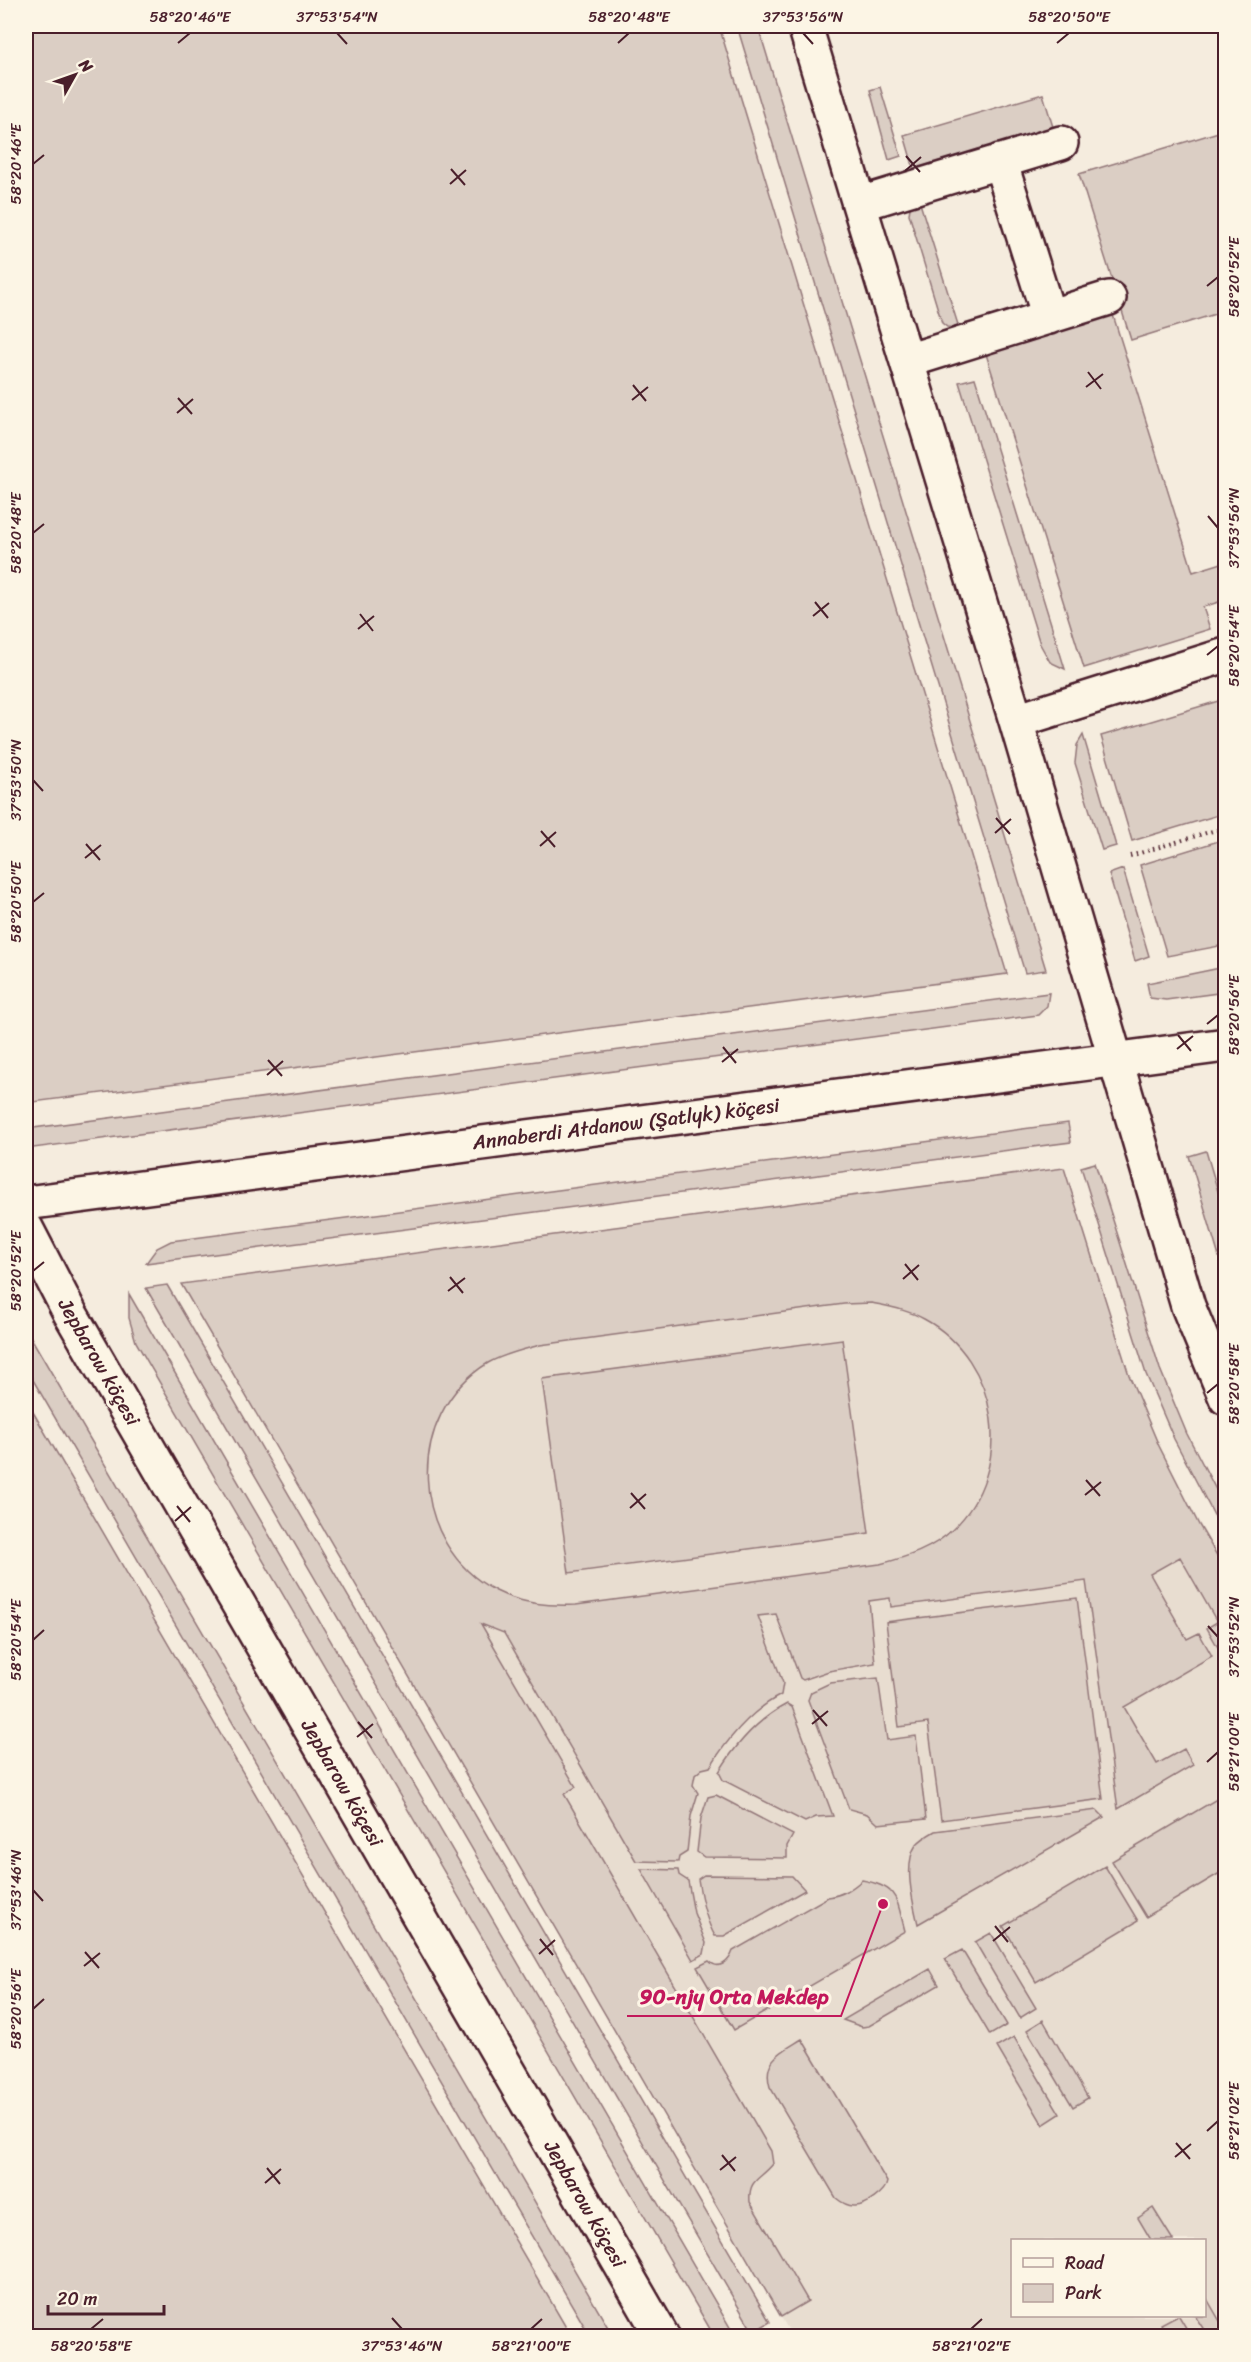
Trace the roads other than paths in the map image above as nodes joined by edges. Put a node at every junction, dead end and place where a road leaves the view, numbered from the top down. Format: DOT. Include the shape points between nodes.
graph roads {
  1 [pos="805,26"];
  2 [pos="1061,143"];
  3 [pos="1000,161"];
  4 [pos="860,204"];
  5 [pos="1109,298"];
  6 [pos="1049,317"];
  7 [pos="907,361"];
  8 [pos="1226,655"];
  9 [pos="1016,721"];
  10 [pos="1226,1045"];
  11 [pos="1114,1060"];
  12 [pos="26,1203"];
  13 [pos="26,1228"];
  14 [pos="1226,1398"];
  15 [pos="662,2337"];
  1 -- 4 [label="street"];
  2 -- 3 [label="street"];
  3 -- 4 [label="street"];
  3 -- 6 [label="street"];
  4 -- 7 [label="street"];
  5 -- 6 [label="street"];
  6 -- 7 [label="street"];
  7 -- 9 [label="street"];
  8 -- 9 [label="street"];
  9 -- 11 [label="street"];
  10 -- 11 [label="street, Annaberdi Atdanow (Şatlyk) köçesi"];
  11 -- 12 [label="street, Annaberdi Atdanow (Şatlyk) köçesi"];
  11 -- 14 [label="street" via="1188,1306"];
  13 -- 15 [label="street, Jepbarow köçesi" via="70,1313"];
}
